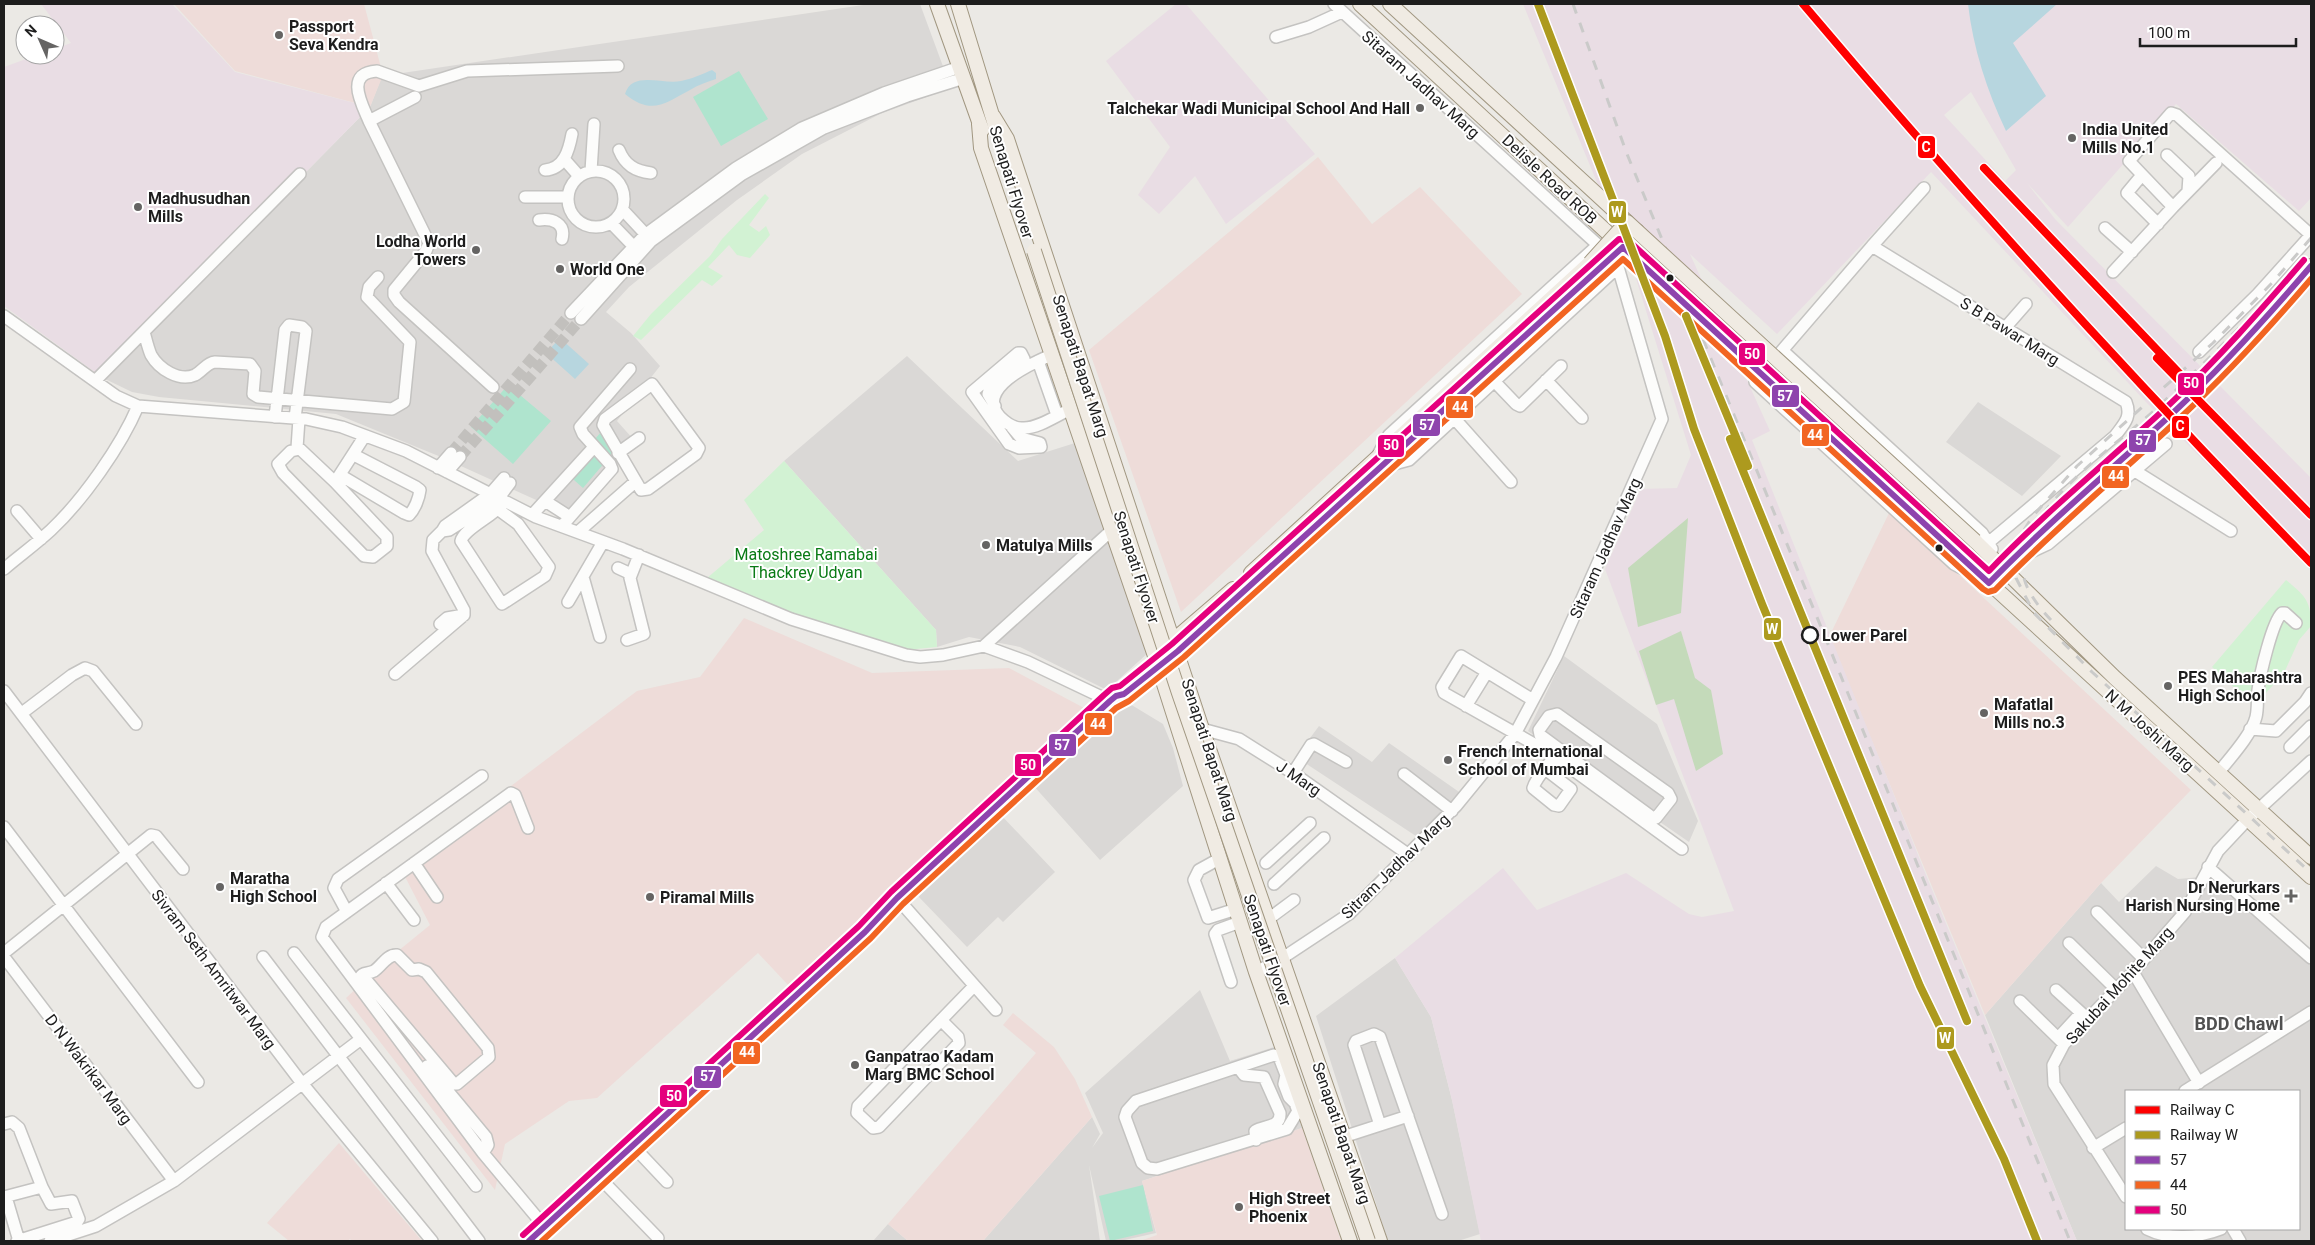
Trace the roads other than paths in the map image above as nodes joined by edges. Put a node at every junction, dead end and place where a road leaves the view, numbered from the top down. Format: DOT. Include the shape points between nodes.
graph roads {
  1 [pos="938,4"];
  2 [pos="958,4"];
  3 [pos="1360,4"];
  4 [pos="1390,4"];
  5 [pos="1338,8"];
  6 [pos="1276,37"];
  7 [pos="618,66"];
  8 [pos="962,73"];
  9 [pos="415,97"];
  10 [pos="993,116"];
  11 [pos="369,121"];
  12 [pos="594,124"];
  13 [pos="979,124"];
  14 [pos="572,134"];
  15 [pos="619,150"];
  16 [pos="2167,155"];
  17 [pos="564,159"];
  18 [pos="2216,163"];
  19 [pos="627,165"];
  20 [pos="545,170"];
  21 [pos="591,171"];
  22 [pos="651,173"];
  23 [pos="300,174"];
  24 [pos="2142,175"];
  25 [pos="579,176"];
  26 [pos="615,178"];
  27 [pos="1924,188"];
  28 [pos="2188,191"];
  29 [pos="525,197"];
  30 [pos="568,197"];
  31 [pos="2174,207"];
  32 [pos="622,209"];
  33 [pos="572,214"];
  34 [pos="539,220"];
  35 [pos="611,223"];
  36 [pos="559,224"];
  37 [pos="2158,224"];
  38 [pos="1632,226"];
  39 [pos="2105,228"];
  40 [pos="2311,235"];
  41 [pos="648,238"];
  42 [pos="562,239"];
  43 [pos="1618,242"];
  44 [pos="1598,245"];
  45 [pos="1872,246"];
  46 [pos="636,250"];
  47 [pos="1029,252"];
  48 [pos="2132,252"];
  49 [pos="2311,266"];
  50 [pos="1618,267"];
  51 [pos="2113,272"];
  52 [pos="378,277"];
  53 [pos="2026,304"];
  54 [pos="4,316"];
  55 [pos="576,316"];
  56 [pos="2005,328"];
  57 [pos="144,332"];
  58 [pos="1783,351"];
  59 [pos="2199,352"];
  60 [pos="1052,355"];
  61 [pos="1038,361"];
  62 [pos="1561,366"];
  63 [pos="630,369"];
  64 [pos="1546,380"];
  65 [pos="95,381"];
  66 [pos="1494,381"];
  67 [pos="493,388"];
  68 [pos="276,399"];
  69 [pos="296,400"];
  70 [pos="138,406"];
  71 [pos="995,406"];
  72 [pos="1071,410"];
  73 [pos="1057,415"];
  74 [pos="275,417"];
  75 [pos="297,418"];
  76 [pos="1454,418"];
  77 [pos="1582,418"];
  78 [pos="1010,426"];
  79 [pos="364,437"];
  80 [pos="639,438"];
  81 [pos="2166,444"];
  82 [pos="594,446"];
  83 [pos="296,448"];
  84 [pos="618,453"];
  85 [pos="354,455"];
  86 [pos="456,455"];
  87 [pos="1375,466"];
  88 [pos="443,470"];
  89 [pos="2135,471"];
  90 [pos="338,478"];
  91 [pos="507,480"];
  92 [pos="635,482"];
  93 [pos="1511,482"];
  94 [pos="497,501"];
  95 [pos="545,501"];
  96 [pos="18,511"];
  97 [pos="529,514"];
  98 [pos="570,517"];
  99 [pos="1133,523"];
  100 [pos="518,524"];
  101 [pos="562,526"];
  102 [pos="1112,530"];
  103 [pos="2231,531"];
  104 [pos="578,532"];
  105 [pos="40,539"];
  106 [pos="603,542"];
  107 [pos="1982,542"];
  108 [pos="639,555"];
  109 [pos="1961,556"];
  110 [pos="2006,565"];
  111 [pos="4,568"];
  112 [pos="618,568"];
  113 [pos="631,574"];
  114 [pos="583,577"];
  115 [pos="1989,582"];
  116 [pos="568,602"];
  117 [pos="464,615"];
  118 [pos="2296,623"];
  119 [pos="440,624"];
  120 [pos="600,637"];
  121 [pos="627,640"];
  122 [pos="1176,645"];
  123 [pos="984,646"];
  124 [pos="1156,661"];
  125 [pos="1487,672"];
  126 [pos="395,674"];
  127 [pos="4,691"];
  128 [pos="2311,693"];
  129 [pos="1113,699"];
  130 [pos="1533,700"];
  131 [pos="1466,706"];
  132 [pos="22,713"];
  133 [pos="136,724"];
  134 [pos="2311,726"];
  135 [pos="1202,729"];
  136 [pos="2250,729"];
  137 [pos="1515,734"];
  138 [pos="1180,736"];
  139 [pos="2290,747"];
  140 [pos="1553,752"];
  141 [pos="2311,761"];
  142 [pos="1346,762"];
  143 [pos="1545,770"];
  144 [pos="2219,772"];
  145 [pos="1293,773"];
  146 [pos="1404,774"];
  147 [pos="482,776"];
  148 [pos="1454,808"];
  149 [pos="2259,809"];
  150 [pos="1648,819"];
  151 [pos="2248,819"];
  152 [pos="1310,823"];
  153 [pos="4,827"];
  154 [pos="528,828"];
  155 [pos="1324,838"];
  156 [pos="1682,849"];
  157 [pos="127,855"];
  158 [pos="1409,856"];
  159 [pos="2311,857"];
  160 [pos="1219,859"];
  161 [pos="414,863"];
  162 [pos="1266,864"];
  163 [pos="2208,867"];
  164 [pos="183,869"];
  165 [pos="2311,877"];
  166 [pos="386,884"];
  167 [pos="1274,884"];
  168 [pos="437,898"];
  169 [pos="897,898"];
  170 [pos="1294,900"];
  171 [pos="64,906"];
  172 [pos="347,912"];
  173 [pos="2097,912"];
  174 [pos="1234,915"];
  175 [pos="414,920"];
  176 [pos="1267,920"];
  177 [pos="2069,943"];
  178 [pos="4,953"];
  179 [pos="294,953"];
  180 [pos="263,957"];
  181 [pos="4,958"];
  182 [pos="2144,958"];
  183 [pos="2311,958"];
  184 [pos="1281,959"];
  185 [pos="1256,972"];
  186 [pos="2133,972"];
  187 [pos="362,975"];
  188 [pos="1231,982"];
  189 [pos="974,986"];
  190 [pos="2116,989"];
  191 [pos="2056,990"];
  192 [pos="2020,1001"];
  193 [pos="996,1010"];
  194 [pos="2311,1012"];
  195 [pos="2084,1016"];
  196 [pos="941,1020"];
  197 [pos="360,1039"];
  198 [pos="2061,1041"];
  199 [pos="338,1055"];
  200 [pos="1238,1067"];
  201 [pos="1320,1072"];
  202 [pos="198,1082"];
  203 [pos="301,1082"];
  204 [pos="2199,1083"];
  205 [pos="1292,1089"];
  206 [pos="2187,1090"];
  207 [pos="1408,1116"];
  208 [pos="4,1124"];
  209 [pos="1380,1125"];
  210 [pos="2125,1129"];
  211 [pos="1256,1140"];
  212 [pos="1344,1140"];
  213 [pos="633,1146"];
  214 [pos="2093,1148"];
  215 [pos="1319,1150"];
  216 [pos="484,1153"];
  217 [pos="598,1177"];
  218 [pos="174,1181"];
  219 [pos="667,1182"];
  220 [pos="476,1186"];
  221 [pos="42,1187"];
  222 [pos="2125,1196"];
  223 [pos="5,1197"];
  224 [pos="1442,1214"];
  225 [pos="544,1226"];
  226 [pos="2149,1230"];
  227 [pos="2151,1230"];
  228 [pos="2218,1230"];
  229 [pos="2234,1230"];
  230 [pos="658,1238"];
  231 [pos="2194,1239"];
  232 [pos="18,1241"];
  233 [pos="50,1241"];
  234 [pos="432,1241"];
  235 [pos="479,1241"];
  236 [pos="529,1241"];
  237 [pos="1350,1241"];
  238 [pos="1358,1241"];
  239 [pos="1368,1241"];
  240 [pos="1380,1241"];
  241 [pos="2155,1241"];
  242 [pos="2240,1241"];
  1 -- 8 [label="main road"];
  2 -- 10 [label="main road"];
  3 -- 43 [label="main road, Delisle Road ROB"];
  4 -- 38 [label="main road, Delisle Road ROB"];
  5 -- 6 [label="street" via="1309,27"];
  5 -- 44 [label="street, Sitaram Jadhav Marg"];
  7 -- 11 [label="street" via="467,71 419,86 372,72 360,79 357,87"];
  8 -- 13 [label="main road"];
  8 -- 41 [label="street" via="822,124 802,128 736,168"];
  9 -- 11 [label="street"];
  10 -- 47 [label="main road, Senapati Flyover"];
  10 -- 99 [label="main road, Senapati Bapat Marg" via="1007,139"];
  11 -- 67 [label="street" via="429,243 394,290 394,295"];
  12 -- 21 [label="street"];
  13 -- 47 [label="main road, Senapati Flyover"];
  13 -- 60 [label="main road, Senapati Bapat Marg" via="981,148"];
  14 -- 17 [label="street"];
  15 -- 19 [label="street"];
  16 -- 28 [label="street" via="2188,176"];
  17 -- 20 [label="street" via="557,167"];
  17 -- 25 [label="street"];
  18 -- 28 [label="street"];
  19 -- 22 [label="street" via="640,172"];
  19 -- 26 [label="street"];
  21 -- 25 [label="street"];
  21 -- 26 [label="street" via="608,173"];
  23 -- 57 [label="street"];
  24 -- 31 [label="street"];
  24 -- 37 [label="street" via="2127,193"];
  24 -- 40 [label="street" via="2131,164 2132,156 2172,113"];
  25 -- 30 [label="street"];
  26 -- 32 [label="street" via="624,192"];
  27 -- 45 [label="street"];
  28 -- 31 [label="street"];
  29 -- 30 [label="street"];
  30 -- 33 [label="street"];
  31 -- 37 [label="street"];
  32 -- 35 [label="street"];
  32 -- 41 [label="street"];
  33 -- 35 [label="street" via="578,221 591,226"];
  33 -- 36 [label="street"];
  34 -- 36 [label="street" via="549,218"];
  35 -- 46 [label="street"];
  36 -- 42 [label="street" via="564,234"];
  37 -- 48 [label="street"];
  38 -- 43 [label="main road, bridge"];
  38 -- 107 [label="main road, Delisle Road ROB, bridge"];
  39 -- 48 [label="street"];
  40 -- 59 [label="street" via="2258,294"];
  41 -- 46 [label="street"];
  43 -- 87 [label="main road, bridge"];
  43 -- 109 [label="main road, Delisle Road ROB, bridge"];
  44 -- 50 [label="street"];
  44 -- 87 [label="street" via="1390,435"];
  45 -- 56 [label="street, S B Pawar Marg"];
  45 -- 58 [label="street"];
  46 -- 55 [label="street"];
  47 -- 238 [label="main road, Senapati Flyover" via="1162,667"];
  47 -- 239 [label="main road, Senapati Flyover, bridge"];
  48 -- 51 [label="street"];
  49 -- 110 [label="main road" via="2244,342 2175,411"];
  50 -- 66 [label="street"];
  50 -- 130 [label="street, Sitaram Jadhav Marg" via="1662,419 1556,657"];
  52 -- 69 [label="street" via="369,287 367,297 410,342 404,402 392,409"];
  53 -- 56 [label="street"];
  54 -- 65 [label="street"];
  56 -- 107 [label="street, S B Pawar Marg" via="2126,402 2129,411 2116,436 2028,512"];
  57 -- 65 [label="street"];
  57 -- 68 [label="street" via="152,356 174,375 197,374 215,362 250,364 255,371 255,396"];
  58 -- 107 [label="street" via="1982,533"];
  58 -- 115 [label="street" via="1755,382 1954,564"];
  60 -- 61 [label="street"];
  60 -- 72 [label="main road, Senapati Bapat Marg"];
  61 -- 71 [label="street" via="1006,380 995,397"];
  61 -- 73 [label="street"];
  62 -- 64 [label="street"];
  63 -- 82 [label="street" via="580,427"];
  64 -- 66 [label="street" via="1518,406"];
  64 -- 77 [label="street"];
  65 -- 70 [label="street"];
  66 -- 76 [label="street"];
  68 -- 69 [label="street"];
  68 -- 69 [label="street" via="285,330 289,325 306,331"];
  68 -- 74 [label="street"];
  69 -- 75 [label="street"];
  70 -- 74 [label="street"];
  70 -- 105 [label="street" via="127,432 81,495"];
  71 -- 78 [label="street"];
  71 -- 78 [label="street" via="988,391 1024,359 1021,353 972,392 1010,444 1019,448 1041,447 1040,443 1021,438"];
  72 -- 73 [label="street"];
  72 -- 102 [label="main road, Senapati Bapat Marg"];
  73 -- 78 [label="street" via="1024,428"];
  74 -- 75 [label="street"];
  75 -- 79 [label="street" via="326,422"];
  75 -- 83 [label="street"];
  76 -- 87 [label="street" via="1409,460"];
  76 -- 93 [label="street"];
  79 -- 85 [label="street"];
  79 -- 88 [label="street" via="406,451"];
  80 -- 84 [label="street"];
  81 -- 89 [label="street"];
  82 -- 95 [label="street"];
  82 -- 98 [label="street" via="612,469"];
  83 -- 90 [label="street" via="304,450"];
  83 -- 90 [label="street" via="280,461 279,468 364,556 373,557 386,546 386,538"];
  84 -- 92 [label="street"];
  84 -- 92 [label="street" via="604,422 652,384 699,448 696,454 648,489 642,490"];
  85 -- 90 [label="street"];
  85 -- 90 [label="street" via="420,490 410,515"];
  86 -- 88 [label="street"];
  87 -- 122 [label="main road"];
  88 -- 94 [label="street"];
  89 -- 103 [label="street"];
  89 -- 110 [label="street" via="2048,544"];
  91 -- 94 [label="street"];
  92 -- 104 [label="street"];
  94 -- 97 [label="street"];
  94 -- 100 [label="street"];
  94 -- 100 [label="street" via="461,541 502,604 544,576 549,567"];
  94 -- 117 [label="street" via="442,531 433,540 432,551"];
  95 -- 97 [label="street"];
  95 -- 98 [label="street"];
  96 -- 105 [label="street"];
  97 -- 100 [label="street"];
  97 -- 101 [label="street"];
  98 -- 101 [label="street"];
  99 -- 102 [label="street"];
  99 -- 122 [label="main road, Senapati Bapat Marg"];
  101 -- 104 [label="street"];
  102 -- 123 [label="street"];
  102 -- 124 [label="main road, Senapati Bapat Marg"];
  104 -- 106 [label="street"];
  105 -- 111 [label="street"];
  106 -- 108 [label="street"];
  106 -- 114 [label="street"];
  107 -- 110 [label="main road, N M Joshi Marg"];
  108 -- 113 [label="street"];
  108 -- 123 [label="street" via="791,619 899,654 920,657 943,655"];
  109 -- 115 [label="main road, N M Joshi Marg"];
  110 -- 115 [label="main road"];
  110 -- 144 [label="main road, N M Joshi Marg" via="2115,678"];
  112 -- 113 [label="street"];
  113 -- 121 [label="street" via="644,634"];
  114 -- 116 [label="street"];
  114 -- 120 [label="street"];
  115 -- 151 [label="main road, N M Joshi Marg"];
  117 -- 119 [label="street" via="447,618"];
  117 -- 126 [label="street"];
  118 -- 136 [label="street" via="2282,613 2275,623 2262,667 2256,717"];
  122 -- 124 [label="main road"];
  122 -- 135 [label="main road, Senapati Bapat Marg"];
  123 -- 129 [label="street"];
  124 -- 129 [label="main road" via="1124,694"];
  124 -- 138 [label="main road, Senapati Bapat Marg"];
  125 -- 130 [label="street"];
  125 -- 131 [label="street"];
  125 -- 131 [label="street" via="1464,657 1459,658 1441,689"];
  127 -- 132 [label="street, Sivram Seth Amritwar Marg"];
  128 -- 136 [label="street" via="2276,730"];
  129 -- 169 [label="main road"];
  130 -- 137 [label="street, Sitaram Jadhav Marg"];
  131 -- 137 [label="street"];
  132 -- 133 [label="street" via="85,668 93,671"];
  132 -- 157 [label="street, Sivram Seth Amritwar Marg"];
  134 -- 139 [label="street"];
  135 -- 138 [label="street"];
  135 -- 145 [label="street, J Marg" via="1239,739"];
  135 -- 176 [label="main road, Senapati Bapat Marg"];
  136 -- 144 [label="street"];
  137 -- 140 [label="street"];
  137 -- 148 [label="street, Sitaram Jadhav Marg"];
  138 -- 160 [label="main road, Senapati Bapat Marg"];
  140 -- 143 [label="street"];
  140 -- 150 [label="street"];
  140 -- 150 [label="street" via="1538,732 1554,714 1668,793 1670,799 1655,819"];
  141 -- 149 [label="street, Sakubai Mohite Marg"];
  142 -- 145 [label="street" via="1314,744"];
  144 -- 149 [label="main road, N M Joshi Marg"];
  145 -- 158 [label="street, J Marg"];
  146 -- 148 [label="street"];
  147 -- 172 [label="street" via="338,879 334,888"];
  148 -- 158 [label="street, Sitram Jadhav Marg"];
  149 -- 151 [label="street, Sakubai Mohite Marg"];
  149 -- 159 [label="main road, N M Joshi Marg"];
  150 -- 156 [label="street"];
  151 -- 163 [label="street, Sakubai Mohite Marg" via="2218,851"];
  151 -- 165 [label="main road, N M Joshi Marg"];
  152 -- 162 [label="street"];
  153 -- 171 [label="street"];
  154 -- 161 [label="street" via="515,795 511,793"];
  155 -- 167 [label="street"];
  157 -- 164 [label="street" via="154,834"];
  157 -- 171 [label="street"];
  157 -- 203 [label="street, Sivram Seth Amritwar Marg"];
  158 -- 184 [label="street, Sitram Jadhav Marg" via="1349,914"];
  160 -- 174 [label="main road, Senapati Bapat Marg"];
  160 -- 174 [label="street" via="1199,870 1194,880 1208,918"];
  161 -- 166 [label="street"];
  161 -- 168 [label="street"];
  163 -- 182 [label="street, Sakubai Mohite Marg" via="2185,912"];
  163 -- 183 [label="street"];
  166 -- 172 [label="street"];
  166 -- 175 [label="street"];
  169 -- 189 [label="street"];
  169 -- 213 [label="main road" via="865,932"];
  170 -- 176 [label="street"];
  171 -- 178 [label="street"];
  171 -- 202 [label="street"];
  172 -- 216 [label="street" via="326,927 322,937"];
  173 -- 182 [label="street"];
  174 -- 185 [label="main road, Senapati Bapat Marg"];
  174 -- 188 [label="street" via="1215,934"];
  176 -- 184 [label="main road, Senapati Bapat Marg"];
  177 -- 190 [label="street"];
  179 -- 197 [label="street"];
  180 -- 199 [label="street"];
  181 -- 218 [label="street, D N Wakrikar Marg"];
  182 -- 186 [label="street, Sakubai Mohite Marg"];
  184 -- 185 [label="street, Sitram Jadhav Marg"];
  184 -- 201 [label="main road, Senapati Bapat Marg"];
  185 -- 205 [label="main road, Senapati Bapat Marg"];
  186 -- 190 [label="street, Sakubai Mohite Marg"];
  186 -- 204 [label="street"];
  187 -- 187 [label="street" via="373,971 394,954 412,970 422,970 488,1048 487,1060 454,1084"];
  187 -- 216 [label="street" via="358,979 359,984 486,1137 488,1145"];
  189 -- 193 [label="street"];
  189 -- 196 [label="street"];
  190 -- 195 [label="street, Sakubai Mohite Marg"];
  191 -- 195 [label="street"];
  192 -- 198 [label="street"];
  194 -- 204 [label="street"];
  195 -- 198 [label="street, Sakubai Mohite Marg"];
  196 -- 196 [label="street" via="858,1106 857,1113 873,1128 879,1127 959,1043 958,1037"];
  197 -- 199 [label="street"];
  197 -- 220 [label="street"];
  198 -- 214 [label="street, Sakubai Mohite Marg" via="2053,1065 2054,1084"];
  199 -- 203 [label="street"];
  199 -- 235 [label="street"];
  200 -- 205 [label="street" via="1278,1055"];
  200 -- 211 [label="street" via="1244,1075 1264,1077 1280,1112 1275,1124 1255,1132"];
  200 -- 211 [label="street" via="1136,1101 1126,1117 1142,1163 1148,1168 1157,1169"];
  201 -- 205 [label="street"];
  201 -- 212 [label="main road, Senapati Bapat Marg"];
  203 -- 218 [label="street"];
  203 -- 234 [label="street, Sivram Seth Amritwar Marg"];
  204 -- 206 [label="street"];
  205 -- 211 [label="street" via="1298,1111 1290,1126 1282,1132"];
  205 -- 215 [label="main road, Senapati Bapat Marg"];
  207 -- 209 [label="street"];
  207 -- 209 [label="street" via="1380,1037 1374,1034 1356,1041 1354,1046"];
  207 -- 224 [label="street"];
  208 -- 221 [label="street" via="12,1122 19,1128"];
  209 -- 212 [label="street"];
  210 -- 214 [label="street"];
  212 -- 215 [label="main road" via="1344,1147 1334,1154 1326,1156"];
  212 -- 240 [label="main road, Senapati Bapat Marg"];
  213 -- 217 [label="main road"];
  213 -- 219 [label="street"];
  214 -- 222 [label="street, Sakubai Mohite Marg"];
  215 -- 237 [label="main road, Senapati Bapat Marg"];
  216 -- 225 [label="street"];
  217 -- 225 [label="main road"];
  217 -- 230 [label="street"];
  218 -- 233 [label="street" via="96,1226"];
  221 -- 223 [label="street"];
  221 -- 232 [label="street" via="52,1204 72,1201 79,1219"];
  223 -- 232 [label="street"];
  225 -- 236 [label="main road"];
  226 -- 241 [label="street"];
  227 -- 231 [label="street"];
  228 -- 231 [label="street"];
  229 -- 242 [label="street"];
}
